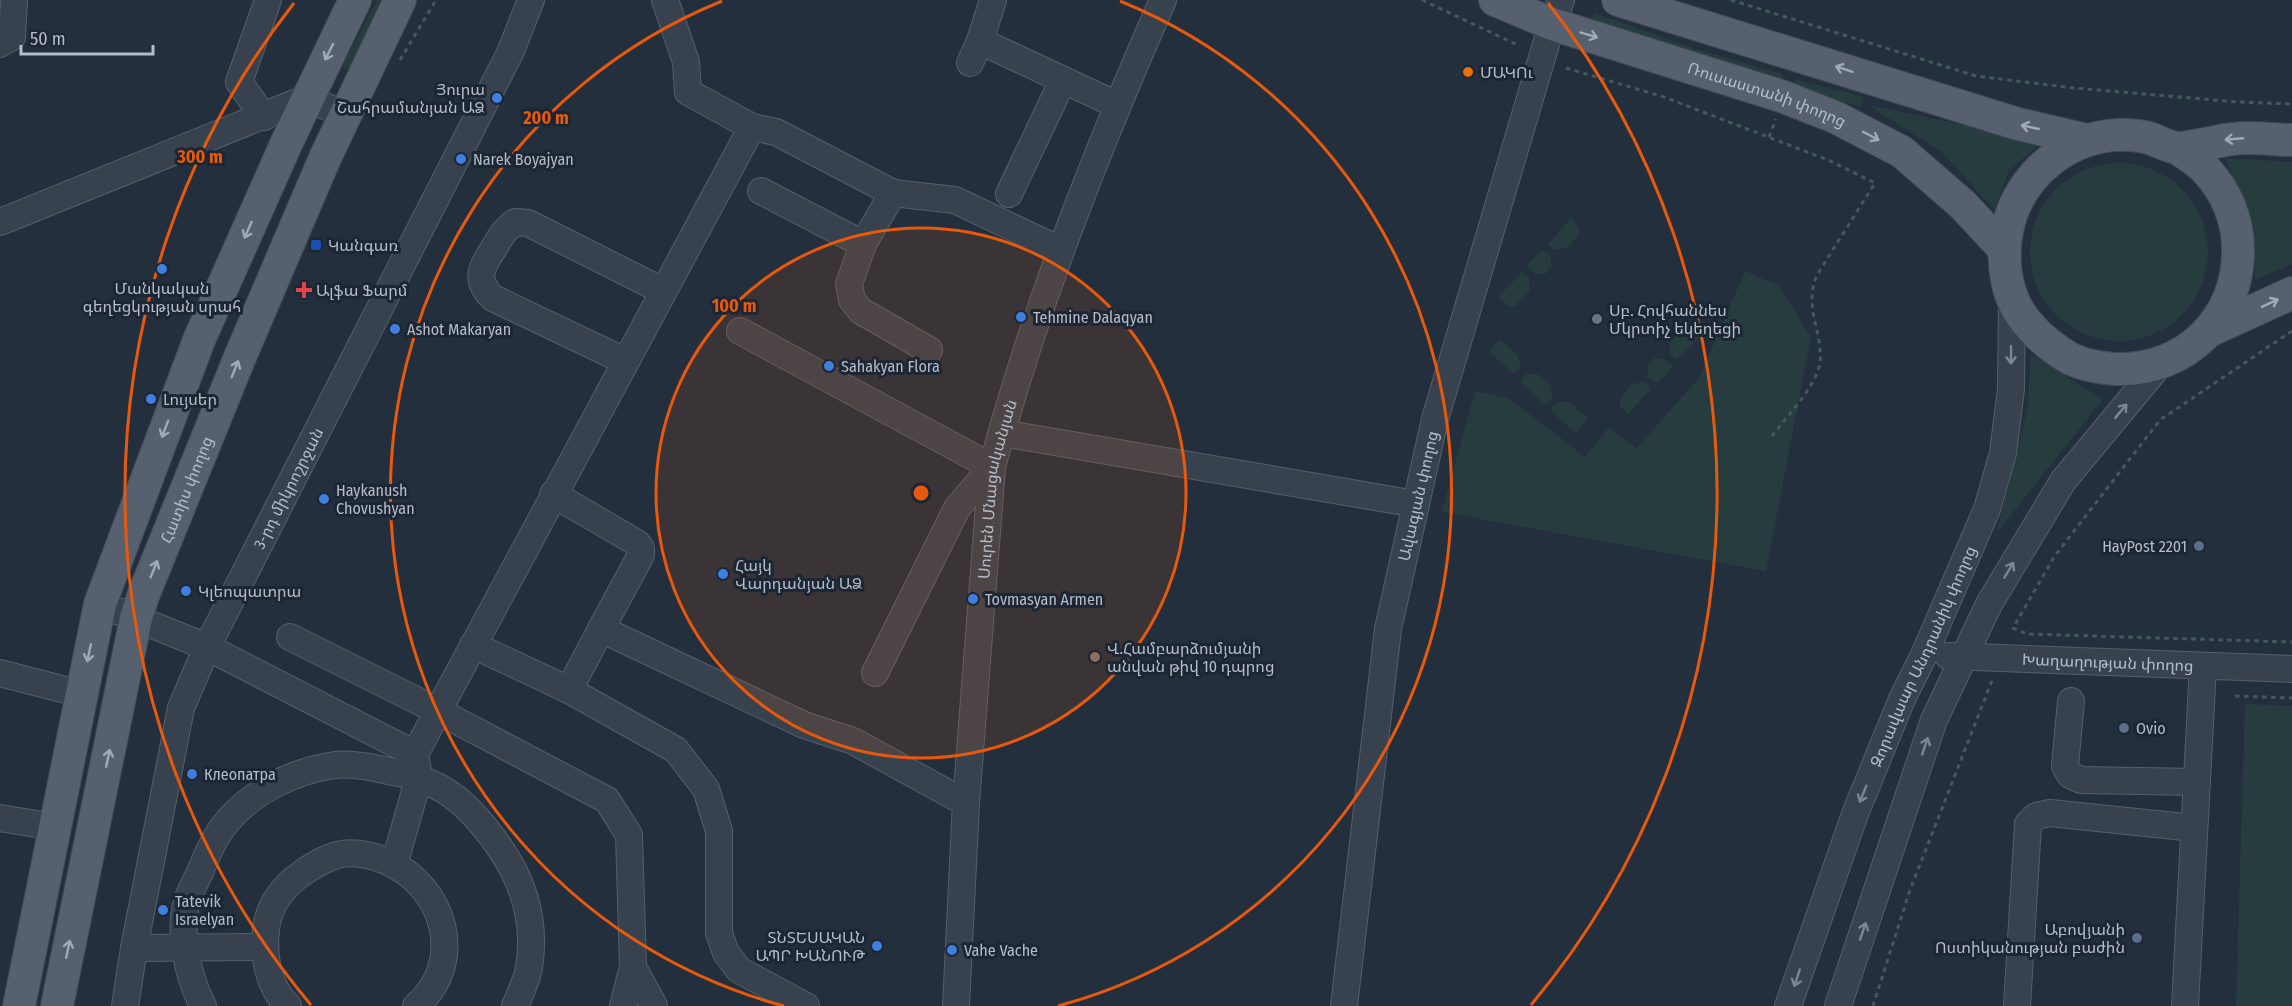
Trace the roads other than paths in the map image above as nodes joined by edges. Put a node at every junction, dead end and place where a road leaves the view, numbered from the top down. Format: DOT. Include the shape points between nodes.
graph roads {
  1 [pos="14,0"];
  2 [pos="268,0"];
  3 [pos="355,0"];
  4 [pos="400,0"];
  5 [pos="531,0"];
  6 [pos="665,0"];
  7 [pos="993,0"];
  8 [pos="1163,0"];
  9 [pos="1495,0"];
  10 [pos="1618,0"];
  11 [pos="1557,12"];
  12 [pos="0,44"];
  13 [pos="1063,80"];
  14 [pos="307,98"];
  15 [pos="1117,105"];
  16 [pos="345,115"];
  17 [pos="264,117"];
  18 [pos="752,127"];
  19 [pos="2087,140"];
  20 [pos="2292,140"];
  21 [pos="2177,148"];
  22 [pos="761,191"];
  23 [pos="893,193"];
  24 [pos="1009,194"];
  25 [pos="0,222"];
  26 [pos="863,244"];
  27 [pos="2004,249"];
  28 [pos="1060,250"];
  29 [pos="663,291"];
  30 [pos="2292,293"];
  31 [pos="2012,296"];
  32 [pos="740,331"];
  33 [pos="2209,331"];
  34 [pos="929,350"];
  35 [pos="625,361"];
  36 [pos="2161,363"];
  37 [pos="1002,433"];
  38 [pos="992,467"];
  39 [pos="553,494"];
  40 [pos="1416,504"];
  41 [pos="100,604"];
  42 [pos="136,618"];
  43 [pos="601,629"];
  44 [pos="290,637"];
  45 [pos="472,645"];
  46 [pos="207,647"];
  47 [pos="1924,655"];
  48 [pos="1963,656"];
  49 [pos="2203,666"];
  50 [pos="2292,669"];
  51 [pos="0,673"];
  52 [pos="875,673"];
  53 [pos="569,690"];
  54 [pos="81,694"];
  55 [pos="2071,701"];
  56 [pos="438,711"];
  57 [pos="417,766"];
  58 [pos="2197,782"];
  59 [pos="966,803"];
  60 [pos="0,818"];
  61 [pos="55,827"];
  62 [pos="2194,828"];
  63 [pos="394,865"];
  64 [pos="184,946"];
  65 [pos="264,947"];
  66 [pos="134,948"];
  67 [pos="633,967"];
  68 [pos="19,1006"];
  69 [pos="57,1006"];
  70 [pos="126,1006"];
  71 [pos="203,1006"];
  72 [pos="288,1006"];
  73 [pos="416,1006"];
  74 [pos="515,1006"];
  75 [pos="623,1006"];
  76 [pos="654,1006"];
  77 [pos="806,1006"];
  78 [pos="956,1006"];
  79 [pos="1344,1006"];
  80 [pos="1788,1006"];
  81 [pos="1838,1006"];
  82 [pos="2017,1006"];
  83 [pos="2185,1006"];
  1 -- 12 [label="street" via="12,37"];
  2 -- 17 [label="street" via="239,82"];
  3 -- 14 [label="main road, one-way"];
  4 -- 16 [label="main road, Հատիս փողոց"];
  5 -- 46 [label="street, 3-րդ միկրոշրջան" via="510,53"];
  6 -- 18 [label="street" via="686,62 688,92"];
  7 -- 13 [label="street" via="975,52"];
  8 -- 15 [label="street, Սուրեն Մնացականյան"];
  9 -- 11 [label="main road, Ռուսաստանի փողոց"];
  19 -- 10 [label="main road, one-way" via="2018,124"];
  11 -- 27 [label="main road, Ռուսաստանի փողոց, one-way" via="1837,118 1902,153 1963,205"];
  11 -- 40 [label="street, Ավագյան փողոց" via="1435,419"];
  13 -- 15 [label="street"];
  13 -- 24 [label="street"];
  14 -- 16 [label="street"];
  14 -- 17 [label="street"];
  14 -- 41 [label="main road, one-way" via="199,340"];
  15 -- 28 [label="street, Սուրեն Մնացականյան"];
  42 -- 16 [label="main road, Հատիս փողոց, one-way" via="240,357"];
  17 -- 25 [label="street"];
  18 -- 23 [label="street" via="776,132"];
  18 -- 29 [label="street"];
  19 -- 21 [label="main road" via="2110,135 2145,137"];
  19 -- 27 [label="main road" via="2048,160 2025,185 2010,216"];
  20 -- 21 [label="main road, one-way" via="2236,138"];
  21 -- 33 [label="main road" via="2206,170 2227,198 2238,232 2239,267 2229,301"];
  22 -- 26 [label="street"];
  23 -- 26 [label="street"];
  23 -- 28 [label="street" via="955,200"];
  26 -- 34 [label="street" via="849,284 852,300 861,311"];
  27 -- 31 [label="main road" via="2005,273"];
  28 -- 37 [label="street, Սուրեն Մնացականյան"];
  29 -- 35 [label="street"];
  29 -- 35 [label="street" via="528,223 514,222 506,228 482,267 481,280 493,298"];
  33 -- 30 [label="main road, one-way"];
  31 -- 36 [label="main road" via="2027,322 2047,344 2073,360 2112,369"];
  31 -- 47 [label="street, Զորավաար Անդրանիկ փողոց, one-way" via="2011,389 2003,453 1988,509"];
  32 -- 38 [label="street"];
  33 -- 36 [label="main road" via="2187,350"];
  35 -- 39 [label="street"];
  48 -- 36 [label="street, one-way" via="1989,604 2063,481"];
  37 -- 38 [label="street, Սուրեն Մնացականյան"];
  37 -- 40 [label="street"];
  38 -- 52 [label="street" via="957,508"];
  38 -- 59 [label="street, Սուրեն Մնացականյան"];
  39 -- 43 [label="street" via="641,548 641,555"];
  39 -- 45 [label="street"];
  40 -- 79 [label="street, Ավագյան փողոց" via="1388,629"];
  41 -- 42 [label="street"];
  41 -- 54 [label="main road, one-way"];
  42 -- 46 [label="street"];
  69 -- 42 [label="main road, Հատիս փողոց, one-way"];
  43 -- 53 [label="street"];
  43 -- 59 [label="street" via="804,725 853,741"];
  44 -- 56 [label="street"];
  45 -- 53 [label="street"];
  45 -- 56 [label="street"];
  46 -- 57 [label="street"];
  46 -- 66 [label="street, 3-րդ միկրոշրջան" via="181,708"];
  47 -- 48 [label="street, Խաղաղության փողոց"];
  47 -- 80 [label="street, Զորավաար Անդրանիկ փողոց, one-way" via="1855,814"];
  48 -- 49 [label="street, Խաղաղության փողոց"];
  81 -- 48 [label="street, one-way" via="1934,720"];
  49 -- 50 [label="street, Խաղաղության փողոց"];
  49 -- 58 [label="street"];
  51 -- 54 [label="street"];
  53 -- 77 [label="street" via="676,750 706,789 719,831 719,933 726,953 739,970"];
  54 -- 61 [label="main road"];
  55 -- 58 [label="street" via="2065,766 2070,775 2081,780"];
  56 -- 57 [label="street"];
  56 -- 67 [label="street" via="607,800 629,835"];
  57 -- 63 [label="street"];
  57 -- 64 [label="street" via="336,765 293,776 253,796 223,827 203,863 187,902"];
  57 -- 74 [label="street" via="470,810 491,834 525,895 532,931 529,970"];
  58 -- 62 [label="street"];
  59 -- 78 [label="street, Սուրեն Մնացականյան"];
  60 -- 61 [label="street"];
  61 -- 68 [label="main road"];
  62 -- 82 [label="street" via="2050,813 2036,816 2028,824"];
  62 -- 83 [label="street"];
  63 -- 65 [label="street" via="358,854 338,855 315,864 291,880 277,897 267,918"];
  63 -- 73 [label="street" via="417,880 429,895 443,926 445,944 436,982"];
  64 -- 65 [label="street"];
  64 -- 66 [label="street"];
  64 -- 71 [label="street"];
  65 -- 72 [label="street" via="266,965"];
  66 -- 70 [label="street, 3-րդ միկրոշրջան"];
  67 -- 75 [label="street"];
  67 -- 76 [label="street"];
}
